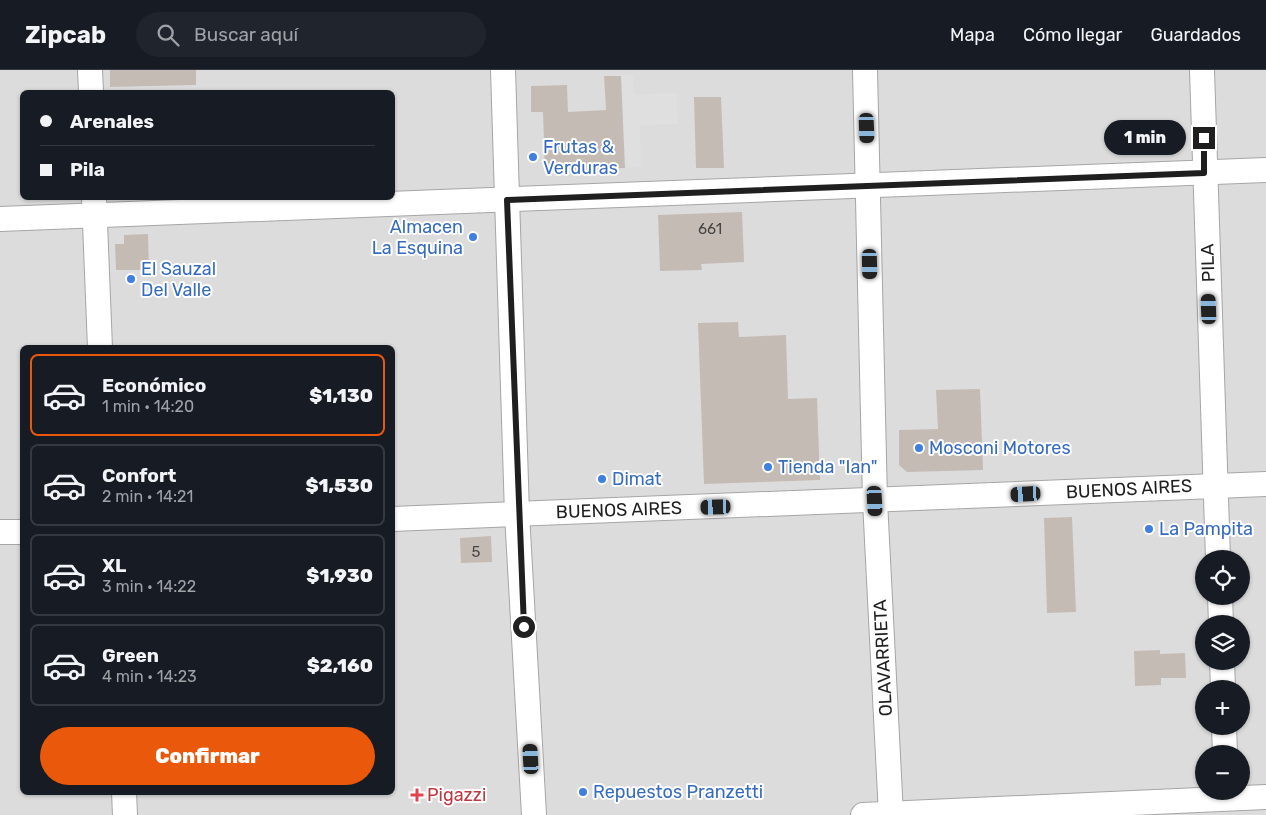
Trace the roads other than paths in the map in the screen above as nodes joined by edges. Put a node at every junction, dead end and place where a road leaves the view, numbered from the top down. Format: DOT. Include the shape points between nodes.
graph roads {
  1 [pos="90,70"];
  2 [pos="503,70"];
  3 [pos="865,70"];
  4 [pos="1202,70"];
  5 [pos="91,90"];
  6 [pos="1266,170"];
  7 [pos="1204,173"];
  8 [pos="869,185"];
  9 [pos="507,200"];
  10 [pos="94,207"];
  11 [pos="0,219"];
  12 [pos="100,345"];
  13 [pos="1266,484"];
  14 [pos="1216,485"];
  15 [pos="875,501"];
  16 [pos="518,514"];
  17 [pos="395,519"];
  18 [pos="0,532"];
  19 [pos="20,532"];
  20 [pos="1218,550"];
  21 [pos="124,795"];
  22 [pos="1266,798"];
  23 [pos="1227,802"];
  24 [pos="890,814"];
  25 [pos="125,815"];
  26 [pos="534,815"];
  27 [pos="863,815"];
  1 -- 5 [label="street"];
  2 -- 9 [label="street"];
  3 -- 8 [label="street, OLAVARRIETA"];
  4 -- 7 [label="street, PILA"];
  6 -- 7 [label="street"];
  7 -- 8 [label="street"];
  7 -- 14 [label="street, PILA"];
  8 -- 9 [label="street"];
  8 -- 15 [label="street, OLAVARRIETA"];
  9 -- 10 [label="street"];
  9 -- 16 [label="street"];
  10 -- 11 [label="street"];
  10 -- 12 [label="street"];
  13 -- 14 [label="street, BUENOS AIRES"];
  14 -- 15 [label="street, BUENOS AIRES"];
  14 -- 20 [label="street, PILA"];
  15 -- 16 [label="street, BUENOS AIRES"];
  15 -- 24 [label="street, OLAVARRIETA"];
  16 -- 17 [label="street, BUENOS AIRES"];
  16 -- 26 [label="street"];
  18 -- 19 [label="street"];
  21 -- 25 [label="street"];
  22 -- 23 [label="street"];
  23 -- 24 [label="street"];
  24 -- 27 [label="street"];
}
